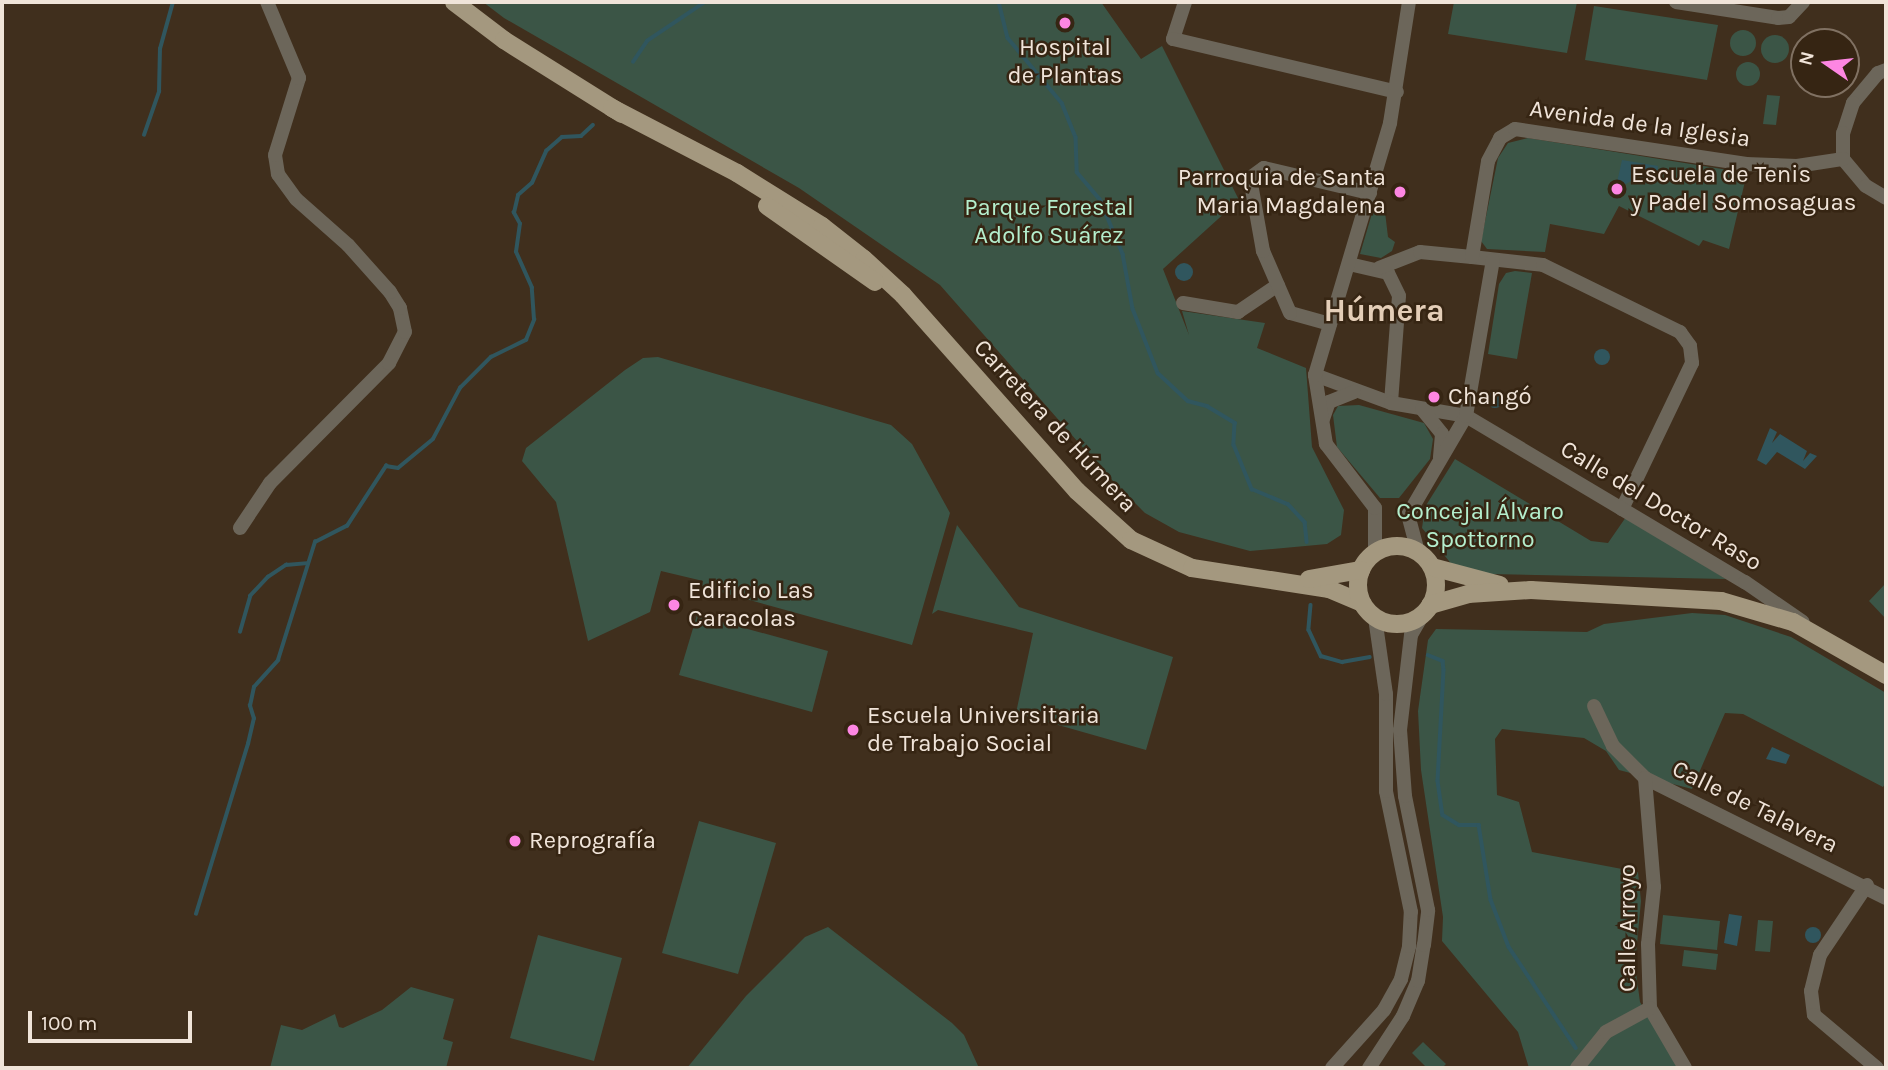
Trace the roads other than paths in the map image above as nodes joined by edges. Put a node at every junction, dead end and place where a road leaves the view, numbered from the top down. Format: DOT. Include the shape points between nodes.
graph roads {
  1 [pos="267,2"];
  2 [pos="1185,2"];
  3 [pos="1409,2"];
  4 [pos="1676,2"];
  5 [pos="1803,2"];
  6 [pos="458,4"];
  7 [pos="1886,71"];
  8 [pos="1397,93"];
  9 [pos="1843,159"];
  10 [pos="1370,193"];
  11 [pos="1886,198"];
  12 [pos="1402,256"];
  13 [pos="1472,257"];
  14 [pos="1493,260"];
  15 [pos="1349,264"];
  16 [pos="1379,268"];
  17 [pos="1392,278"];
  18 [pos="1278,285"];
  19 [pos="1183,303"];
  20 [pos="1330,324"];
  21 [pos="1315,375"];
  22 [pos="1356,392"];
  23 [pos="1391,403"];
  24 [pos="1421,408"];
  25 [pos="1466,416"];
  26 [pos="1322,424"];
  27 [pos="1438,463"];
  28 [pos="1622,509"];
  29 [pos="240,528"];
  30 [pos="1376,552"];
  31 [pos="1418,552"];
  32 [pos="1432,567"];
  33 [pos="1361,570"];
  34 [pos="1277,581"];
  35 [pos="1531,590"];
  36 [pos="1362,603"];
  37 [pos="1427,610"];
  38 [pos="1375,618"];
  39 [pos="1828,640"];
  40 [pos="1886,676"];
  41 [pos="1594,706"];
  42 [pos="1645,778"];
  43 [pos="1867,885"];
  44 [pos="1886,898"];
  45 [pos="1650,1008"];
  46 [pos="1332,1068"];
  47 [pos="1369,1068"];
  48 [pos="1577,1068"];
  49 [pos="1685,1068"];
  50 [pos="1877,1068"];
  1 -- 29 [label="street" via="299,78 275,155 278,174 296,199 348,245 390,292 401,308 405,332 389,363 270,483"];
  2 -- 8 [label="street" via="1173,39"];
  3 -- 8 [label="street"];
  4 -- 5 [label="street" via="1778,18 1789,17"];
  6 -- 34 [label="main road, Carretera de Húmera" via="504,40 612,108 650,124 822,226 893,286 1077,491 1131,540 1192,568"];
  7 -- 9 [label="street" via="1878,73 1853,103 1843,133"];
  8 -- 10 [label="street"];
  9 -- 11 [label="street" via="1866,186"];
  9 -- 13 [label="street, Avenida de la Iglesia" via="1797,166 1746,164 1515,129 1500,138 1488,161"];
  10 -- 15 [label="street"];
  10 -- 18 [label="street" via="1264,168 1250,178 1263,251"];
  12 -- 13 [label="street" via="1420,252"];
  12 -- 16 [label="street"];
  12 -- 17 [label="street"];
  13 -- 14 [label="street"];
  14 -- 25 [label="street"];
  14 -- 28 [label="street" via="1543,265 1680,332 1690,346 1692,363"];
  15 -- 16 [label="street"];
  15 -- 20 [label="street"];
  16 -- 17 [label="street"];
  17 -- 23 [label="street" via="1399,296"];
  18 -- 19 [label="street" via="1245,310"];
  18 -- 20 [label="street" via="1290,313"];
  20 -- 21 [label="street"];
  21 -- 22 [label="street"];
  21 -- 26 [label="street"];
  22 -- 23 [label="street"];
  22 -- 26 [label="street" via="1345,392 1329,402"];
  23 -- 24 [label="street"];
  24 -- 25 [label="street"];
  24 -- 27 [label="street" via="1442,434"];
  25 -- 27 [label="street"];
  25 -- 28 [label="street, Calle del Doctor Raso"];
  26 -- 30 [label="street" via="1331,454 1375,508"];
  27 -- 31 [label="street" via="1408,515"];
  28 -- 39 [label="street, Calle del Doctor Raso" via="1745,582"];
  30 -- 31 [label="main road" via="1391,546"];
  30 -- 33 [label="main road"];
  31 -- 32 [label="main road"];
  32 -- 35 [label="main road" via="1469,580"];
  32 -- 37 [label="main road" via="1436,579"];
  33 -- 34 [label="main road, Carretera de Húmera" via="1327,578"];
  33 -- 36 [label="main road"];
  34 -- 36 [label="main road, Carretera de Húmera" via="1329,589"];
  35 -- 37 [label="main road" via="1468,594"];
  35 -- 39 [label="main road" via="1721,601 1770,614"];
  36 -- 38 [label="main road"];
  37 -- 38 [label="main road" via="1398,624"];
  37 -- 47 [label="street" via="1411,635 1402,695 1405,796 1428,910 1418,981 1396,1031"];
  38 -- 46 [label="street" via="1386,694 1386,791 1411,912 1409,946 1401,979 1384,1010"];
  39 -- 40 [label="main road"];
  41 -- 42 [label="street, Calle de Talavera" via="1613,746"];
  42 -- 43 [label="street, Calle de Talavera" via="1675,797"];
  42 -- 45 [label="street, Calle Arroyo" via="1654,887 1648,944"];
  43 -- 44 [label="street, Calle de Talavera"];
  43 -- 50 [label="street" via="1820,955 1811,990 1814,1015"];
  45 -- 48 [label="street" via="1606,1032"];
  45 -- 49 [label="street, Calle Arroyo"];
}
